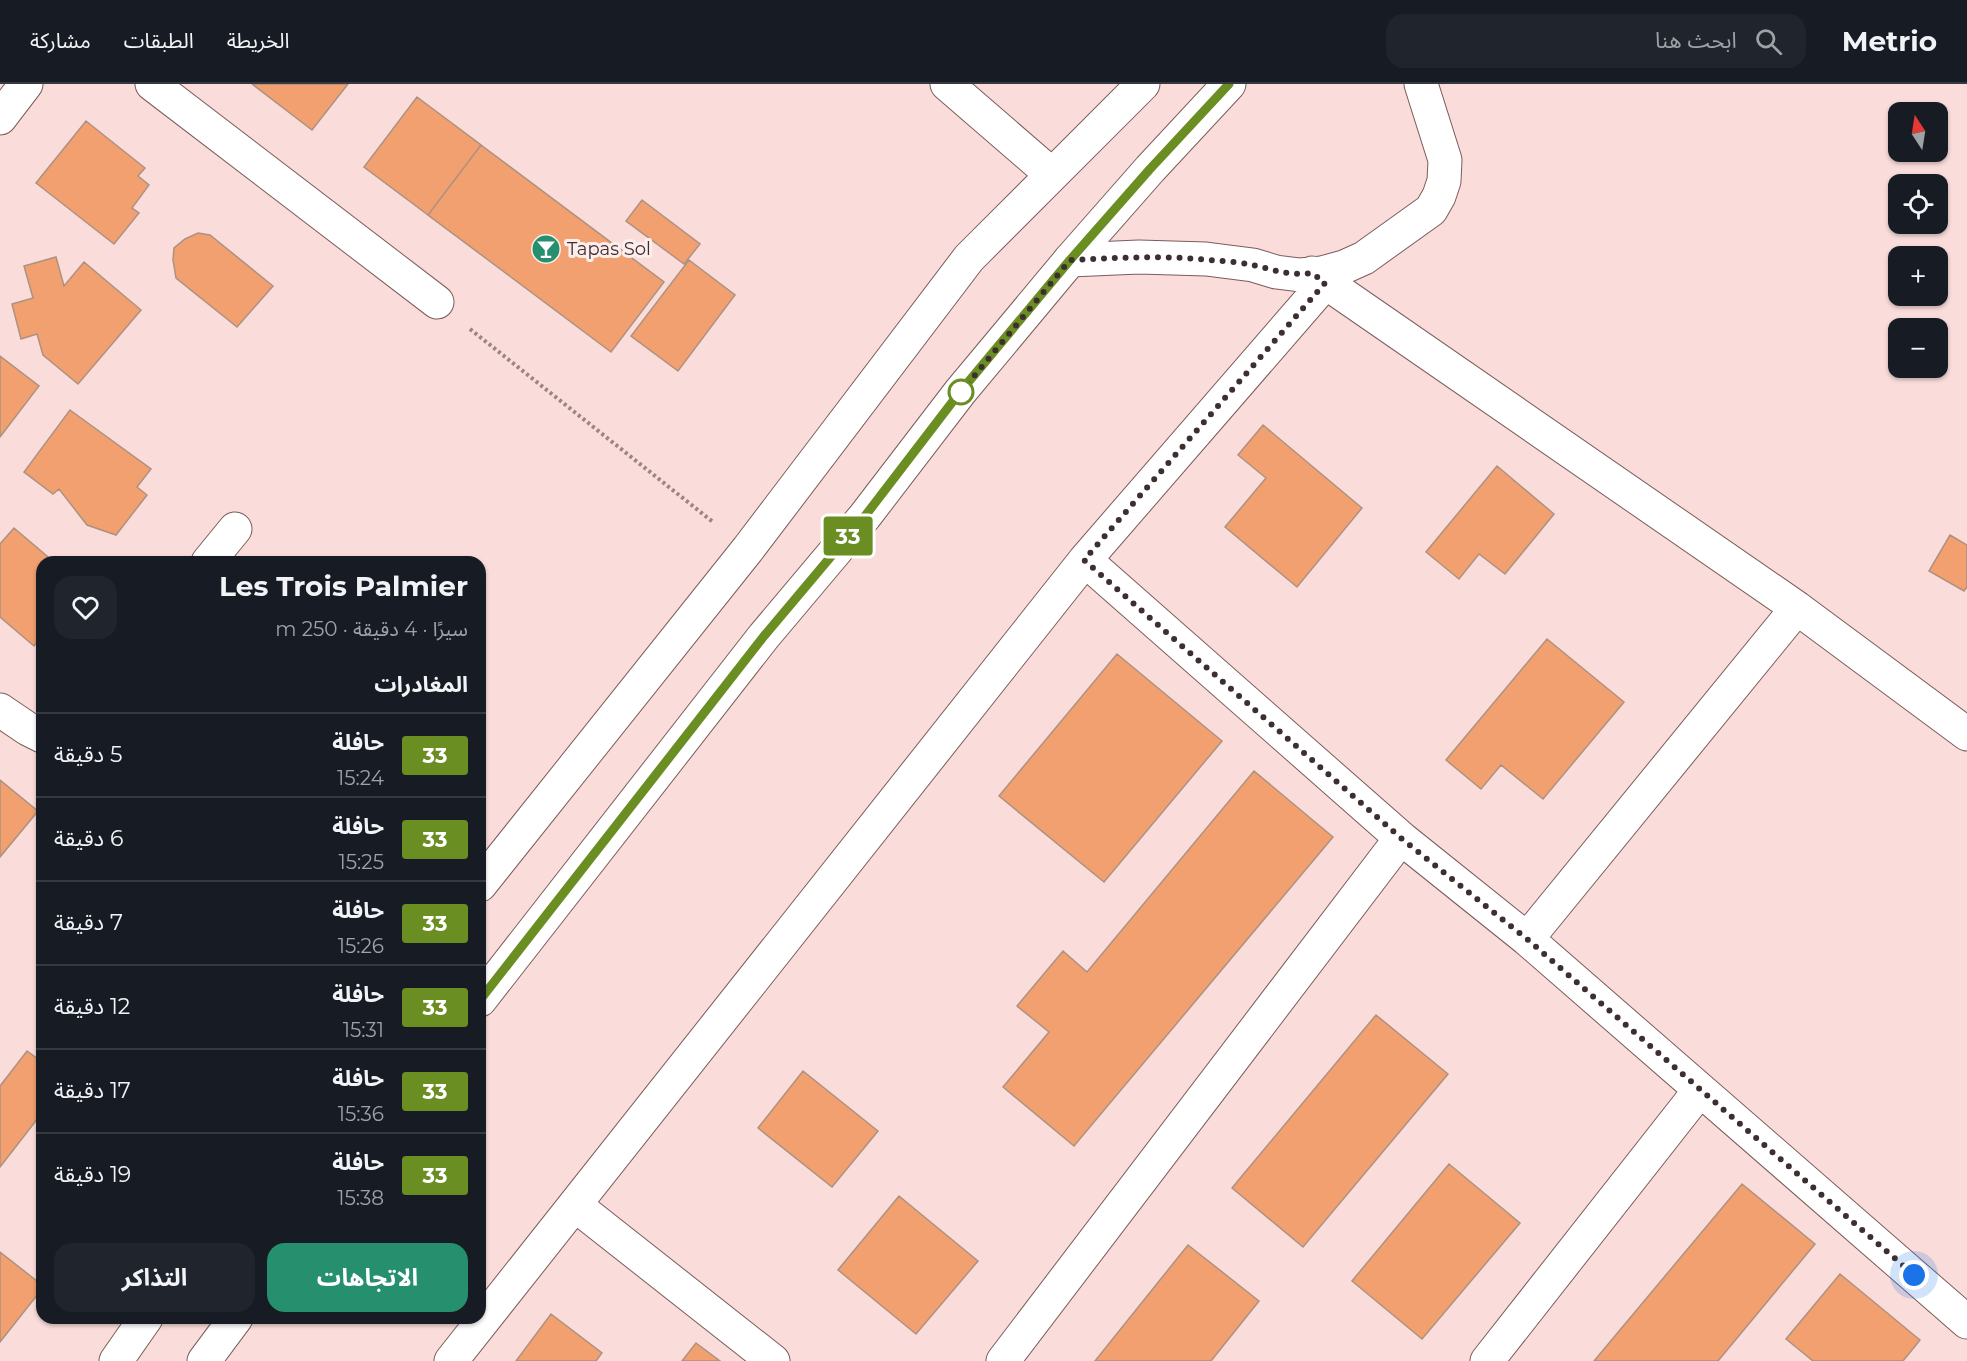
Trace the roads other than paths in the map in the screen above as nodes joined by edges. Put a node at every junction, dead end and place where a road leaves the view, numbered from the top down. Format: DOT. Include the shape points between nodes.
graph roads {
  1 [pos="26,84"];
  2 [pos="152,84"];
  3 [pos="947,84"];
  4 [pos="1143,84"];
  5 [pos="1229,84"];
  6 [pos="1421,84"];
  7 [pos="0,118"];
  8 [pos="1052,174"];
  9 [pos="1070,260"];
  10 [pos="1318,278"];
  11 [pos="437,302"];
  12 [pos="235,529"];
  13 [pos="213,556"];
  14 [pos="1084,560"];
  15 [pos="1797,608"];
  16 [pos="0,710"];
  17 [pos="36,733"];
  18 [pos="1967,734"];
  19 [pos="1401,838"];
  20 [pos="486,877"];
  21 [pos="1527,939"];
  22 [pos="486,992"];
  23 [pos="1700,1090"];
  24 [pos="575,1205"];
  25 [pos="486,1317"];
  26 [pos="1967,1322"];
  27 [pos="142,1324"];
  28 [pos="232,1324"];
  29 [pos="480,1324"];
  30 [pos="116,1361"];
  31 [pos="204,1361"];
  32 [pos="451,1361"];
  33 [pos="773,1361"];
  34 [pos="1003,1361"];
  35 [pos="1487,1361"];
  1 -- 7 [label="street"];
  2 -- 11 [label="street"];
  3 -- 8 [label="street"];
  4 -- 8 [label="street"];
  5 -- 9 [label="street"];
  6 -- 10 [label="street" via="1445,160 1439,196 1431,210 1364,258"];
  8 -- 20 [label="street" via="969,258 747,549"];
  9 -- 10 [label="street" via="1206,259"];
  9 -- 22 [label="street" via="764,636"];
  10 -- 14 [label="street"];
  10 -- 15 [label="street"];
  12 -- 13 [label="street"];
  14 -- 19 [label="street"];
  14 -- 24 [label="street"];
  15 -- 18 [label="street"];
  15 -- 21 [label="street"];
  16 -- 17 [label="street"];
  19 -- 21 [label="street"];
  19 -- 34 [label="street"];
  21 -- 23 [label="street"];
  23 -- 26 [label="street"];
  23 -- 35 [label="street"];
  24 -- 25 [label="street"];
  24 -- 33 [label="street"];
  27 -- 30 [label="street"];
  28 -- 31 [label="street"];
  29 -- 32 [label="street"];
}
